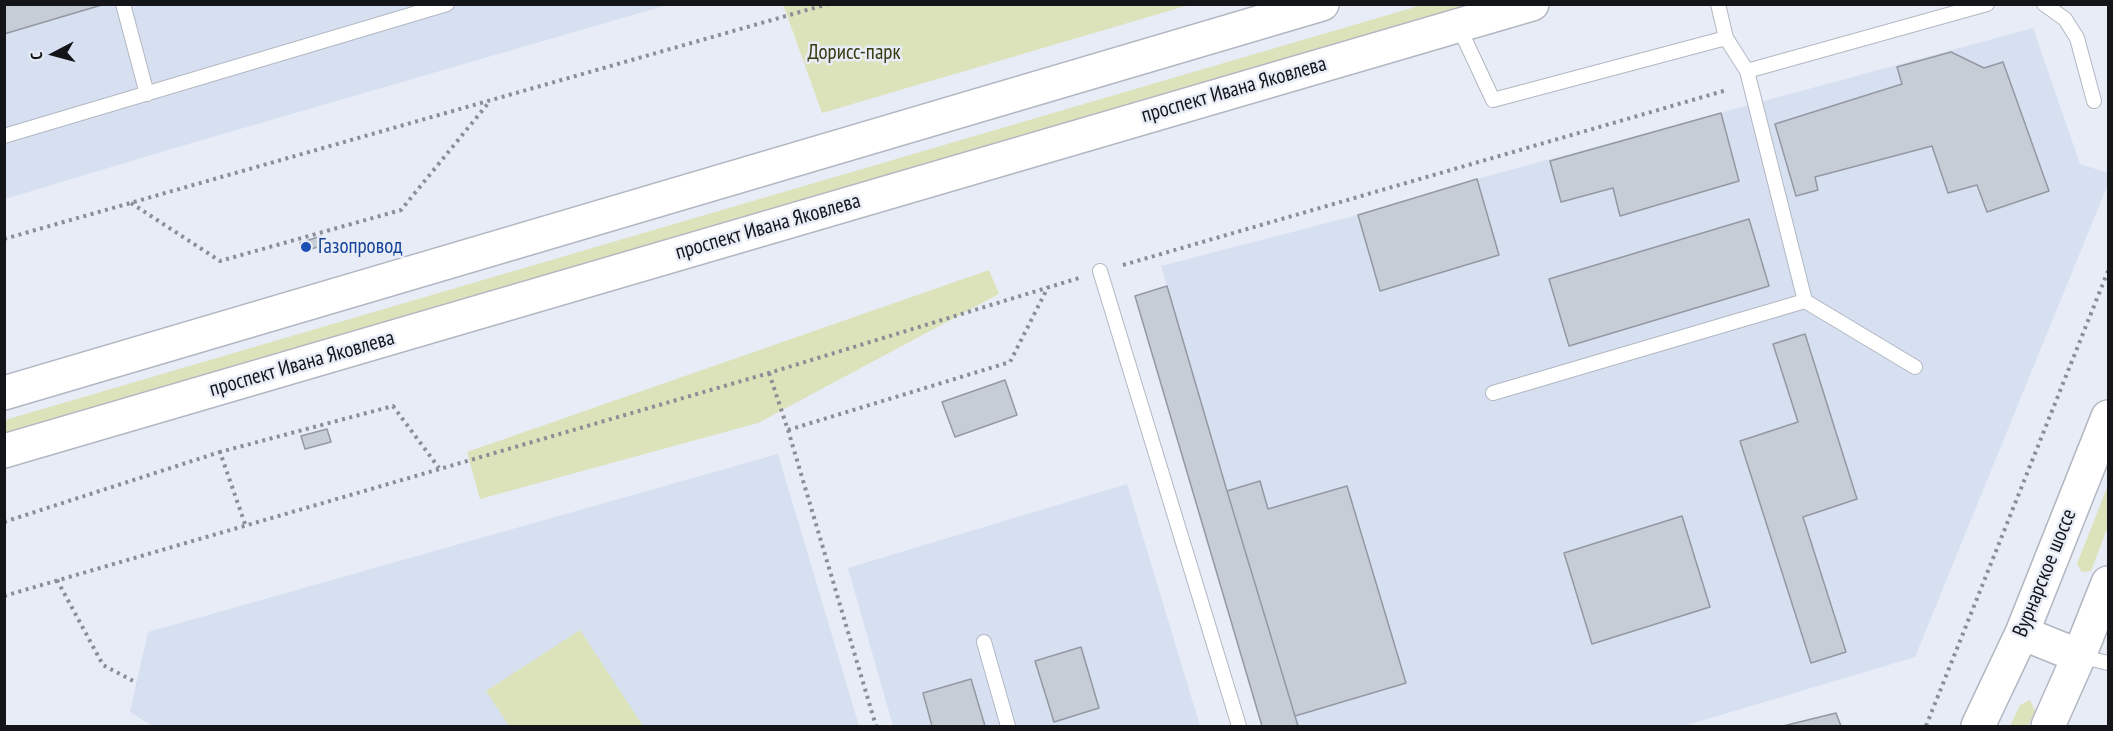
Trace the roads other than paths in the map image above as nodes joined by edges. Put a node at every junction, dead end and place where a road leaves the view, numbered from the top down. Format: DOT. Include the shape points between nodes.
graph roads {
  1 [pos="123,4"];
  2 [pos="447,4"];
  3 [pos="1322,4"];
  4 [pos="1532,4"];
  5 [pos="1718,4"];
  6 [pos="1988,4"];
  7 [pos="2044,4"];
  8 [pos="1458,25"];
  9 [pos="1726,38"];
  10 [pos="1747,70"];
  11 [pos="147,94"];
  12 [pos="2094,101"];
  13 [pos="4,136"];
  14 [pos="1100,271"];
  15 [pos="1805,302"];
  16 [pos="1915,367"];
  17 [pos="4,393"];
  18 [pos="1493,393"];
  19 [pos="2109,417"];
  20 [pos="4,452"];
  21 [pos="2109,583"];
  22 [pos="2022,633"];
  23 [pos="984,642"];
  24 [pos="2094,660"];
  25 [pos="1008,726"];
  26 [pos="1239,726"];
  27 [pos="1978,726"];
  28 [pos="2048,726"];
  1 -- 11 [label="lane"];
  2 -- 11 [label="lane"];
  3 -- 17 [label="main road"];
  4 -- 8 [label="main road, проспект Ивана Яковлева"];
  5 -- 9 [label="lane"];
  6 -- 10 [label="lane"];
  7 -- 12 [label="lane" via="2065,19 2077,38"];
  8 -- 9 [label="lane" via="1493,100"];
  8 -- 20 [label="main road, проспект Ивана Яковлева"];
  9 -- 10 [label="lane"];
  10 -- 15 [label="lane"];
  11 -- 13 [label="lane"];
  14 -- 26 [label="lane"];
  15 -- 16 [label="lane"];
  15 -- 18 [label="lane"];
  19 -- 22 [label="main road, Вурнарское шоссе"];
  21 -- 24 [label="main road"];
  22 -- 24 [label="main road"];
  22 -- 27 [label="main road, Вурнарское шоссе"];
  23 -- 25 [label="lane"];
  24 -- 28 [label="main road"];
}
